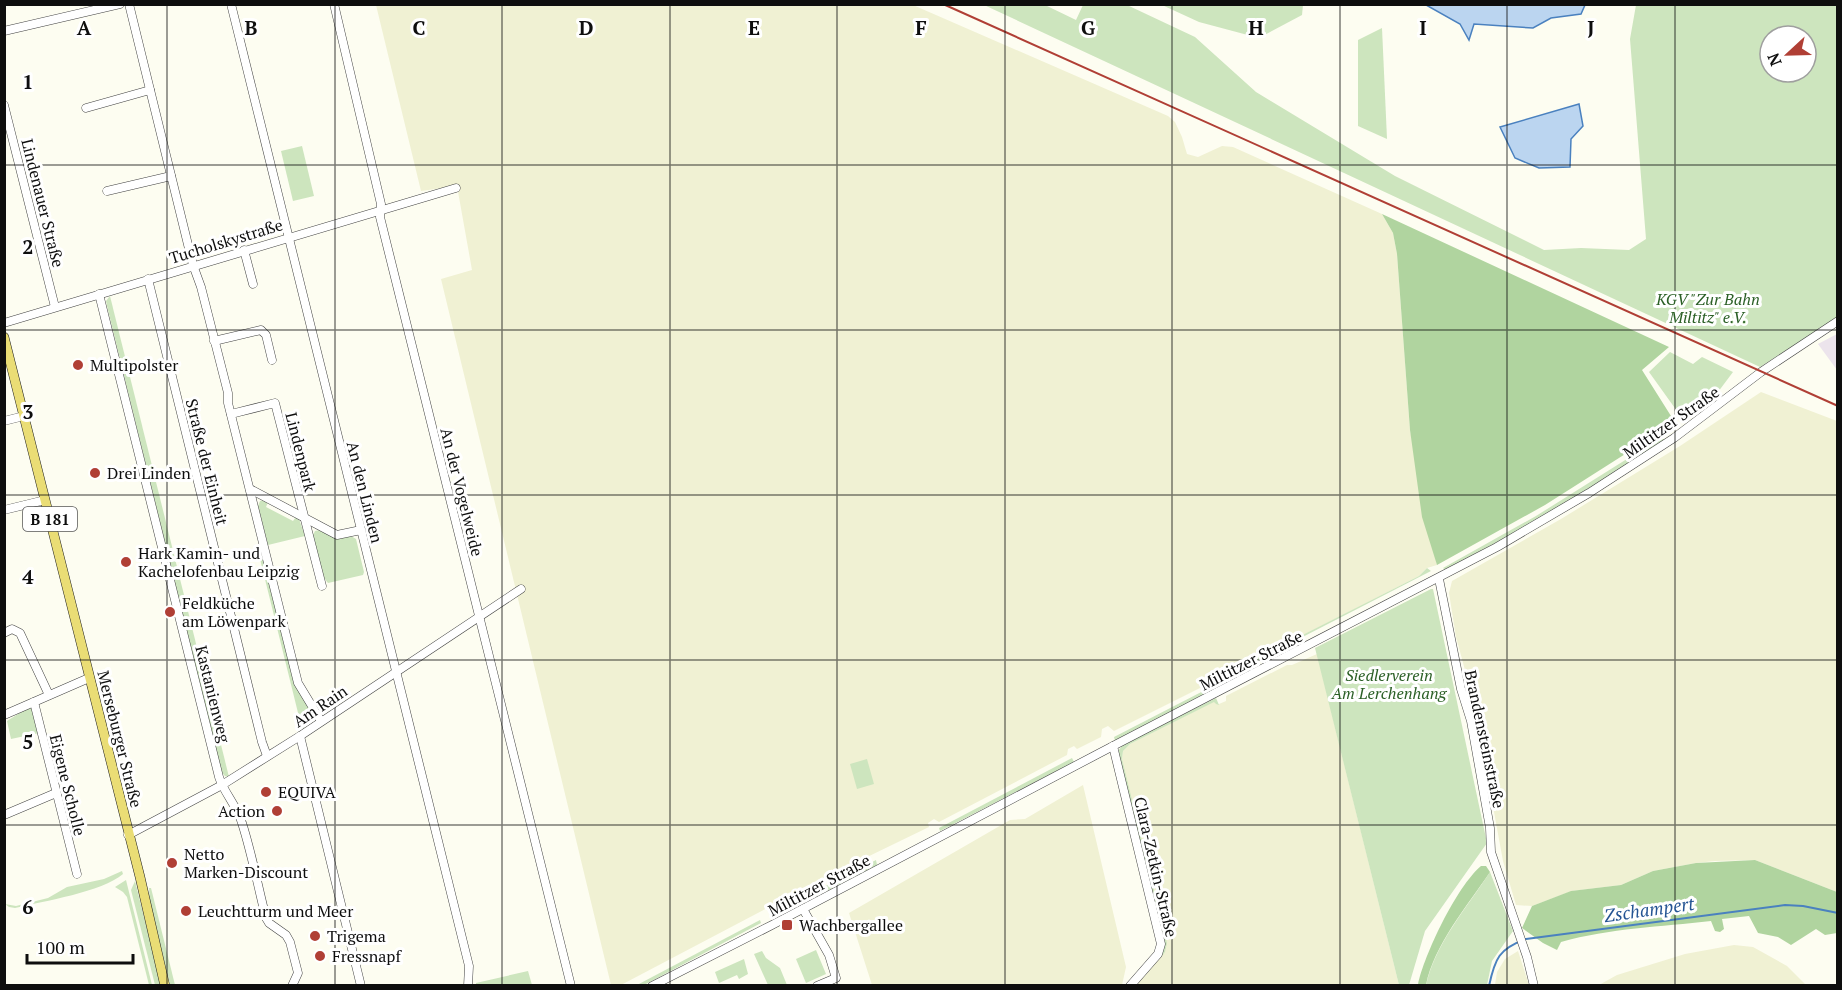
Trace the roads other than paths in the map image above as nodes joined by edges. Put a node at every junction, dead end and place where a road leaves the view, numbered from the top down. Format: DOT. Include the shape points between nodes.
graph roads {
  1 [pos="120,4"];
  2 [pos="129,4"];
  3 [pos="231,4"];
  4 [pos="334,4"];
  5 [pos="4,31"];
  6 [pos="150,90"];
  7 [pos="4,105"];
  8 [pos="86,108"];
  9 [pos="171,176"];
  10 [pos="456,188"];
  11 [pos="107,191"];
  12 [pos="381,211"];
  13 [pos="288,237"];
  14 [pos="244,250"];
  15 [pos="193,265"];
  16 [pos="148,279"];
  17 [pos="253,284"];
  18 [pos="99,294"];
  19 [pos="55,307"];
  20 [pos="1838,321"];
  21 [pos="4,323"];
  22 [pos="4,338"];
  23 [pos="214,341"];
  24 [pos="272,360"];
  25 [pos="231,414"];
  26 [pos="24,416"];
  27 [pos="4,421"];
  28 [pos="250,489"];
  29 [pos="45,500"];
  30 [pos="4,510"];
  31 [pos="304,517"];
  32 [pos="361,530"];
  33 [pos="1439,579"];
  34 [pos="322,586"];
  35 [pos="521,589"];
  36 [pos="480,617"];
  37 [pos="4,633"];
  38 [pos="395,672"];
  39 [pos="89,678"];
  40 [pos="49,695"];
  41 [pos="34,702"];
  42 [pos="4,715"];
  43 [pos="321,721"];
  44 [pos="300,736"];
  45 [pos="1113,746"];
  46 [pos="267,756"];
  47 [pos="222,785"];
  48 [pos="56,794"];
  49 [pos="4,815"];
  50 [pos="128,835"];
  51 [pos="77,874"];
  52 [pos="803,909"];
  53 [pos="836,982"];
  54 [pos="165,986"];
  55 [pos="292,986"];
  56 [pos="361,986"];
  57 [pos="468,986"];
  58 [pos="571,986"];
  59 [pos="652,986"];
  60 [pos="817,986"];
  61 [pos="1130,986"];
  62 [pos="1534,986"];
  1 -- 5 [label="street"];
  2 -- 6 [label="street"];
  3 -- 13 [label="street, An den Linden"];
  4 -- 12 [label="street, An der Vogelweide"];
  6 -- 8 [label="street"];
  6 -- 9 [label="street"];
  7 -- 19 [label="street, Lindenauer Straße"];
  9 -- 11 [label="street"];
  9 -- 15 [label="street"];
  10 -- 12 [label="street, Tucholskystraße"];
  12 -- 13 [label="street, Tucholskystraße"];
  12 -- 36 [label="street, An der Vogelweide"];
  13 -- 14 [label="street, Tucholskystraße"];
  13 -- 32 [label="street, An den Linden"];
  14 -- 15 [label="street, Tucholskystraße"];
  14 -- 17 [label="street"];
  15 -- 16 [label="street, Tucholskystraße"];
  15 -- 23 [label="street"];
  16 -- 18 [label="street, Tucholskystraße"];
  16 -- 46 [label="street, Straße der Einheit"];
  18 -- 19 [label="street, Tucholskystraße"];
  18 -- 47 [label="street, Kastanienweg"];
  19 -- 21 [label="street, Tucholskystraße"];
  20 -- 33 [label="street, Miltitzer Straße" via="1616,477"];
  22 -- 26 [label="main road, Merseburger Straße / B 181"];
  23 -- 24 [label="street" via="261,330"];
  23 -- 25 [label="street"];
  25 -- 28 [label="street"];
  25 -- 31 [label="street, Lindenpark" via="275,403"];
  26 -- 27 [label="street"];
  26 -- 29 [label="main road, Merseburger Straße / B 181"];
  28 -- 31 [label="street, Lindenpark"];
  28 -- 43 [label="street" via="298,683"];
  29 -- 30 [label="street"];
  29 -- 39 [label="main road, Merseburger Straße / B 181"];
  31 -- 32 [label="street, Lindenpark" via="337,535"];
  31 -- 34 [label="street, Lindenpark"];
  32 -- 38 [label="street, An den Linden"];
  33 -- 45 [label="street, Miltitzer Straße"];
  33 -- 62 [label="street, Brandensteinstraße" via="1471,721 1491,852"];
  35 -- 36 [label="street, Am Rain"];
  36 -- 38 [label="street, Am Rain"];
  36 -- 58 [label="street, An der Vogelweide"];
  37 -- 40 [label="street" via="12,629 20,633"];
  38 -- 43 [label="street, Am Rain"];
  38 -- 57 [label="street, An den Linden" via="469,966"];
  39 -- 40 [label="street"];
  39 -- 50 [label="main road, Merseburger Straße / B 181"];
  40 -- 41 [label="street"];
  41 -- 42 [label="street"];
  41 -- 48 [label="street, Eigene Scholle"];
  43 -- 44 [label="street, Am Rain"];
  44 -- 46 [label="street, Am Rain"];
  44 -- 56 [label="street"];
  45 -- 52 [label="street, Miltitzer Straße"];
  45 -- 61 [label="street, Clara-Zetkin-Straße" via="1161,944 1158,954"];
  46 -- 47 [label="street, Am Rain"];
  47 -- 50 [label="street, Am Rain"];
  47 -- 55 [label="street, Kastanienweg" via="242,821 268,923 290,942 298,972"];
  48 -- 49 [label="street"];
  48 -- 51 [label="street, Eigene Scholle"];
  50 -- 54 [label="main road, Merseburger Straße / B 181"];
  52 -- 53 [label="street" via="829,956"];
  52 -- 59 [label="street, Miltitzer Straße"];
  53 -- 60 [label="street"];
}
